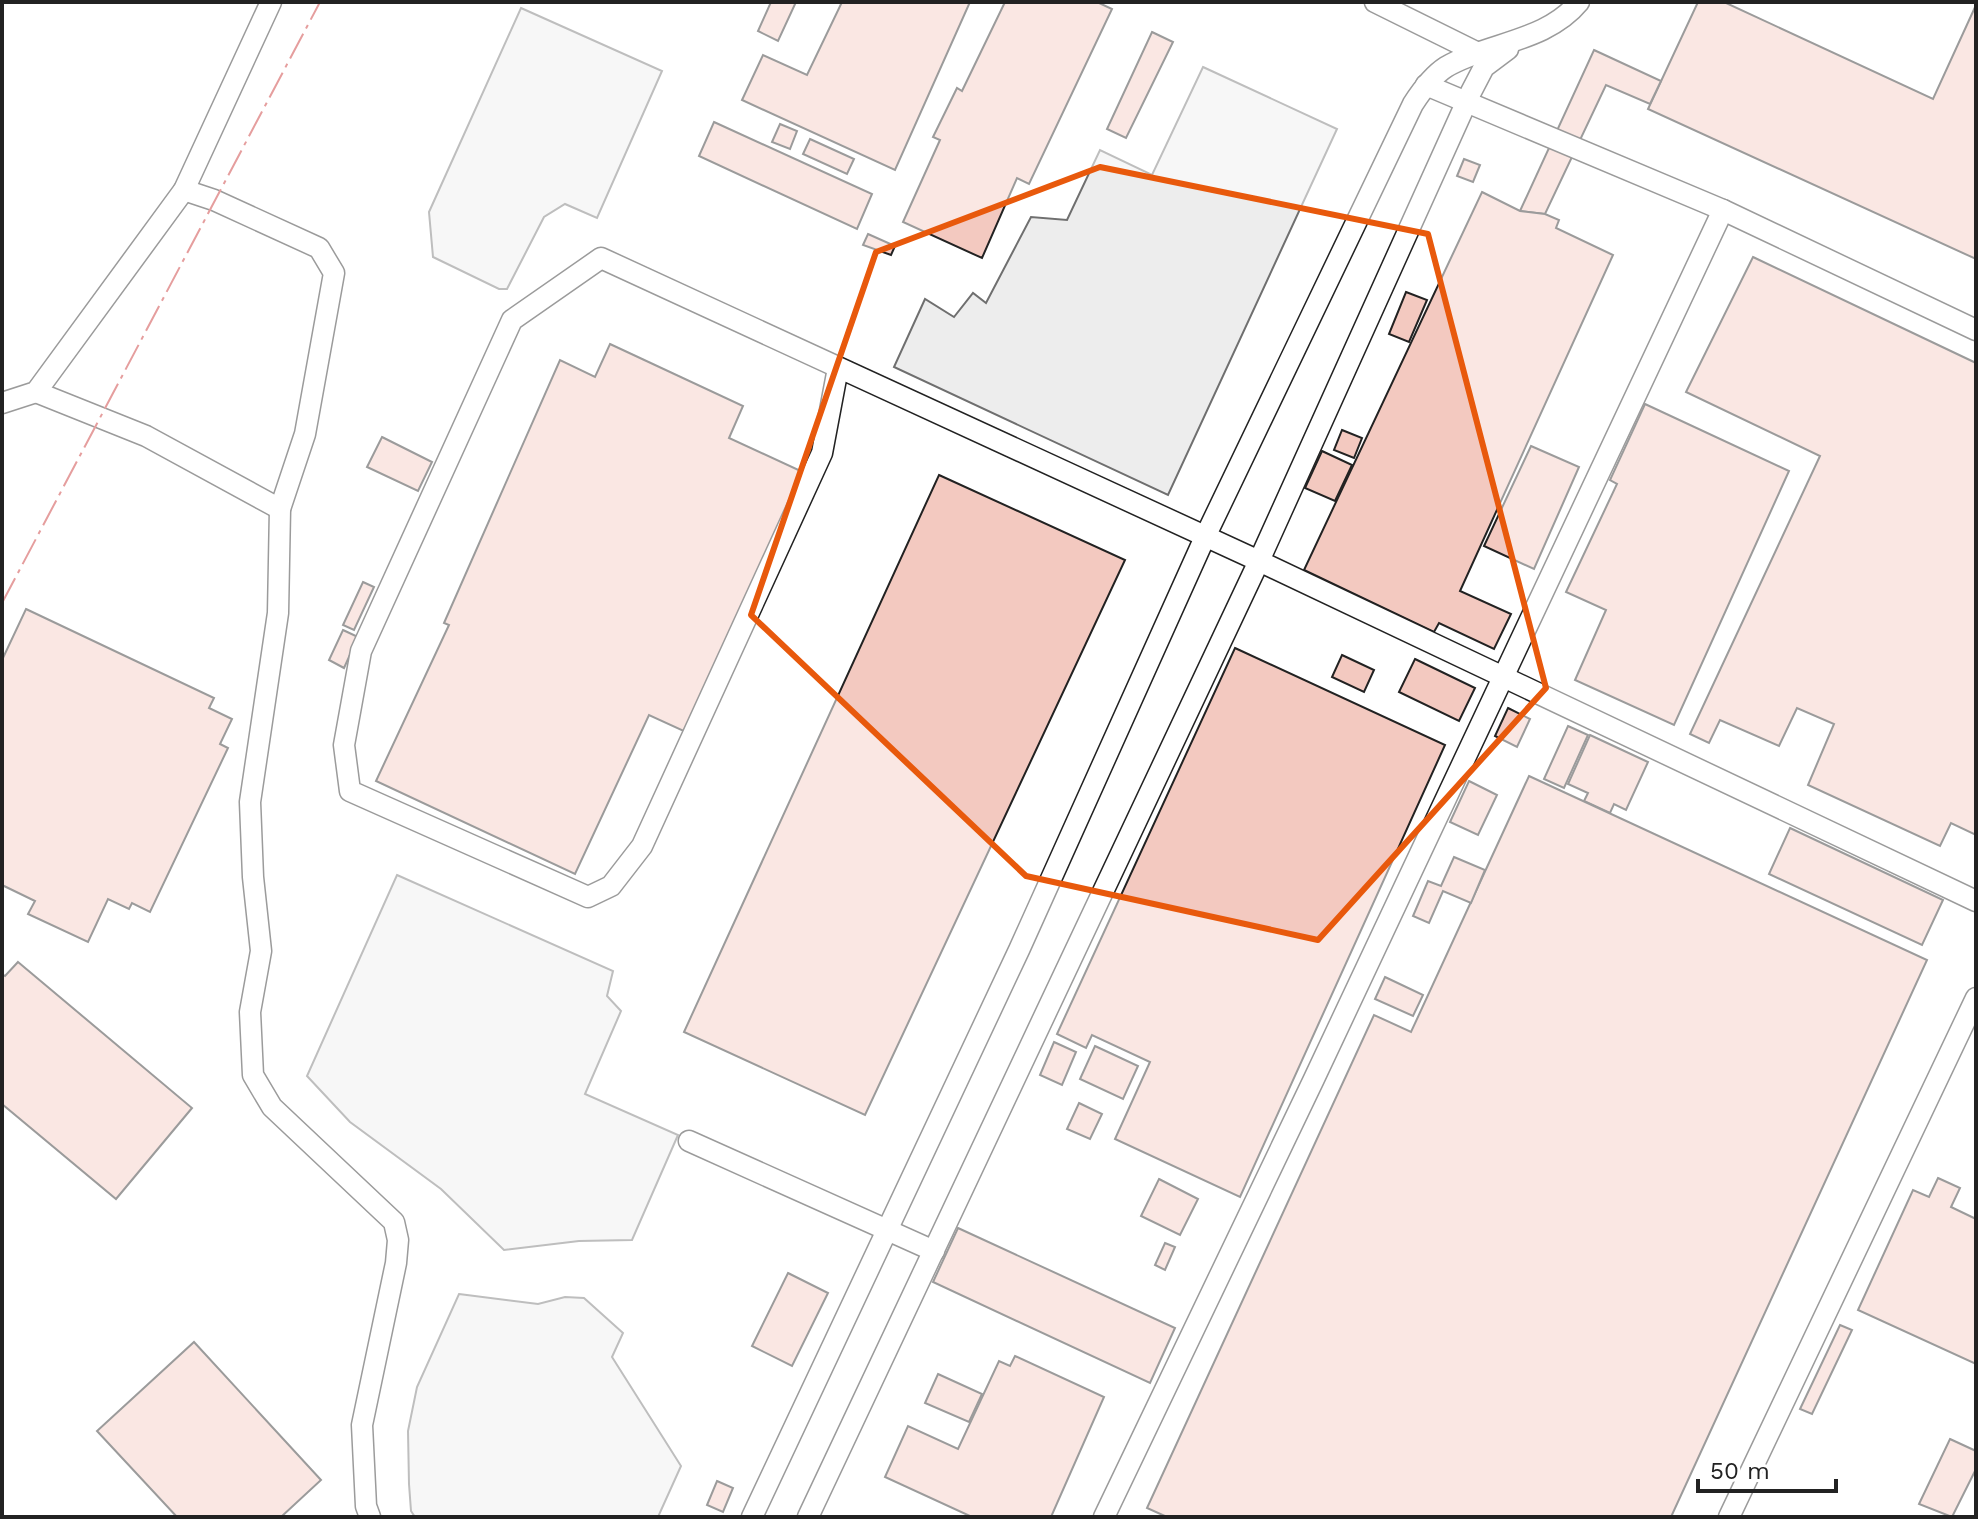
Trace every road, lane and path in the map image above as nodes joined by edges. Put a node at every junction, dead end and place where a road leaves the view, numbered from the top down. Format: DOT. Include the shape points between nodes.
graph roads {
  1 [pos="271,2"];
  2 [pos="1375,2"];
  3 [pos="1579,2"];
  4 [pos="1528,36"];
  5 [pos="1478,53"];
  6 [pos="1426,85"];
  7 [pos="1466,103"];
  8 [pos="184,190"];
  9 [pos="1723,210"];
  10 [pos="1976,330"];
  11 [pos="838,368"];
  12 [pos="36,392"];
  13 [pos="2,403"];
  14 [pos="280,509"];
  15 [pos="1205,537"];
  16 [pos="1259,561"];
  17 [pos="1504,676"];
  18 [pos="1976,901"];
  19 [pos="1976,998"];
  20 [pos="689,1141"];
  21 [pos="887,1231"];
  22 [pos="934,1251"];
  23 [pos="370,1517"];
  24 [pos="752,1517"];
  25 [pos="808,1517"];
  26 [pos="1104,1517"];
  27 [pos="1729,1517"];
  1 -- 8 [label="street"];
  2 -- 5 [label="street"];
  3 -- 4 [label="street" via="1548,29"];
  4 -- 5 [label="street"];
  4 -- 7 [label="street" via="1484,67"];
  5 -- 6 [label="street" via="1444,68"];
  6 -- 7 [label="street"];
  6 -- 15 [label="street"];
  7 -- 9 [label="street"];
  7 -- 16 [label="street"];
  8 -- 12 [label="street"];
  8 -- 14 [label="street" via="319,248 334,273 305,434"];
  9 -- 10 [label="street"];
  9 -- 17 [label="street"];
  11 -- 11 [label="street" via="822,453 642,846 611,886 588,897 350,791 344,745 361,651 512,320 601,258"];
  11 -- 15 [label="street"];
  12 -- 13 [label="street"];
  12 -- 14 [label="street" via="146,436"];
  14 -- 23 [label="street" via="278,613 250,802 261,951 250,1012 253,1075 272,1107 394,1222 396,1263 362,1425"];
  15 -- 16 [label="street"];
  15 -- 21 [label="street"];
  16 -- 17 [label="street"];
  16 -- 22 [label="street"];
  17 -- 18 [label="street"];
  17 -- 26 [label="street"];
  19 -- 27 [label="street"];
  20 -- 21 [label="street"];
  21 -- 22 [label="street"];
  21 -- 24 [label="street"];
  22 -- 25 [label="street"];
}
